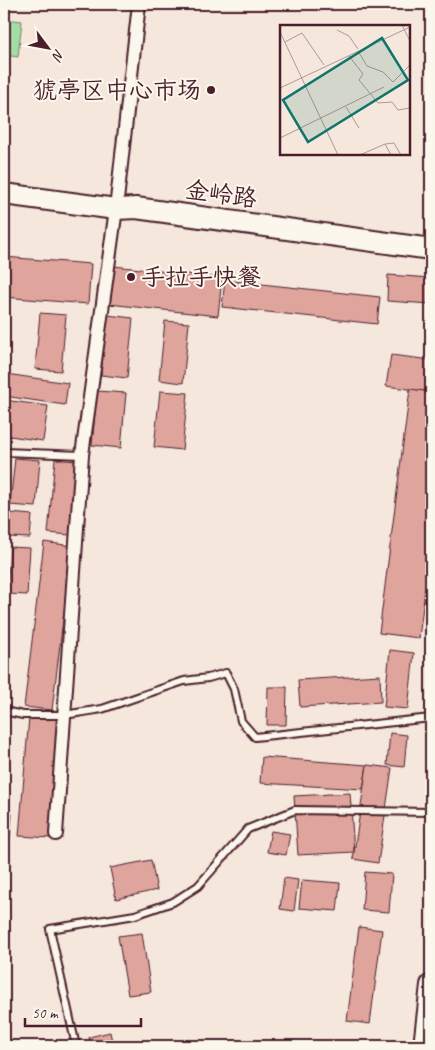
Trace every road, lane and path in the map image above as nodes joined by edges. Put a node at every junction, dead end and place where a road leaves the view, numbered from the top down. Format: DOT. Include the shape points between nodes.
graph roads {
  1 [pos="139,4"];
  2 [pos="4,194"];
  3 [pos="116,209"];
  4 [pos="431,249"];
  5 [pos="4,452"];
  6 [pos="82,455"];
  7 [pos="4,711"];
  8 [pos="64,715"];
  9 [pos="431,718"];
  10 [pos="431,812"];
  11 [pos="56,834"];
  12 [pos="431,986"];
  13 [pos="76,1046"];
  14 [pos="424,1046"];
  1 -- 3 [label="street"];
  2 -- 3 [label="main road, 金岭路"];
  3 -- 4 [label="main road, 金岭路" via="136,208"];
  3 -- 6 [label="street"];
  5 -- 6 [label="lane"];
  6 -- 8 [label="street"];
  7 -- 8 [label="lane" via="23,715"];
  8 -- 9 [label="lane" via="102,709 184,681 226,672 234,689 241,721 255,738"];
  8 -- 11 [label="street"];
  10 -- 13 [label="lane" via="295,810 248,829 198,886 172,902 135,915 50,929"];
  12 -- 14 [label="main road"];
}
